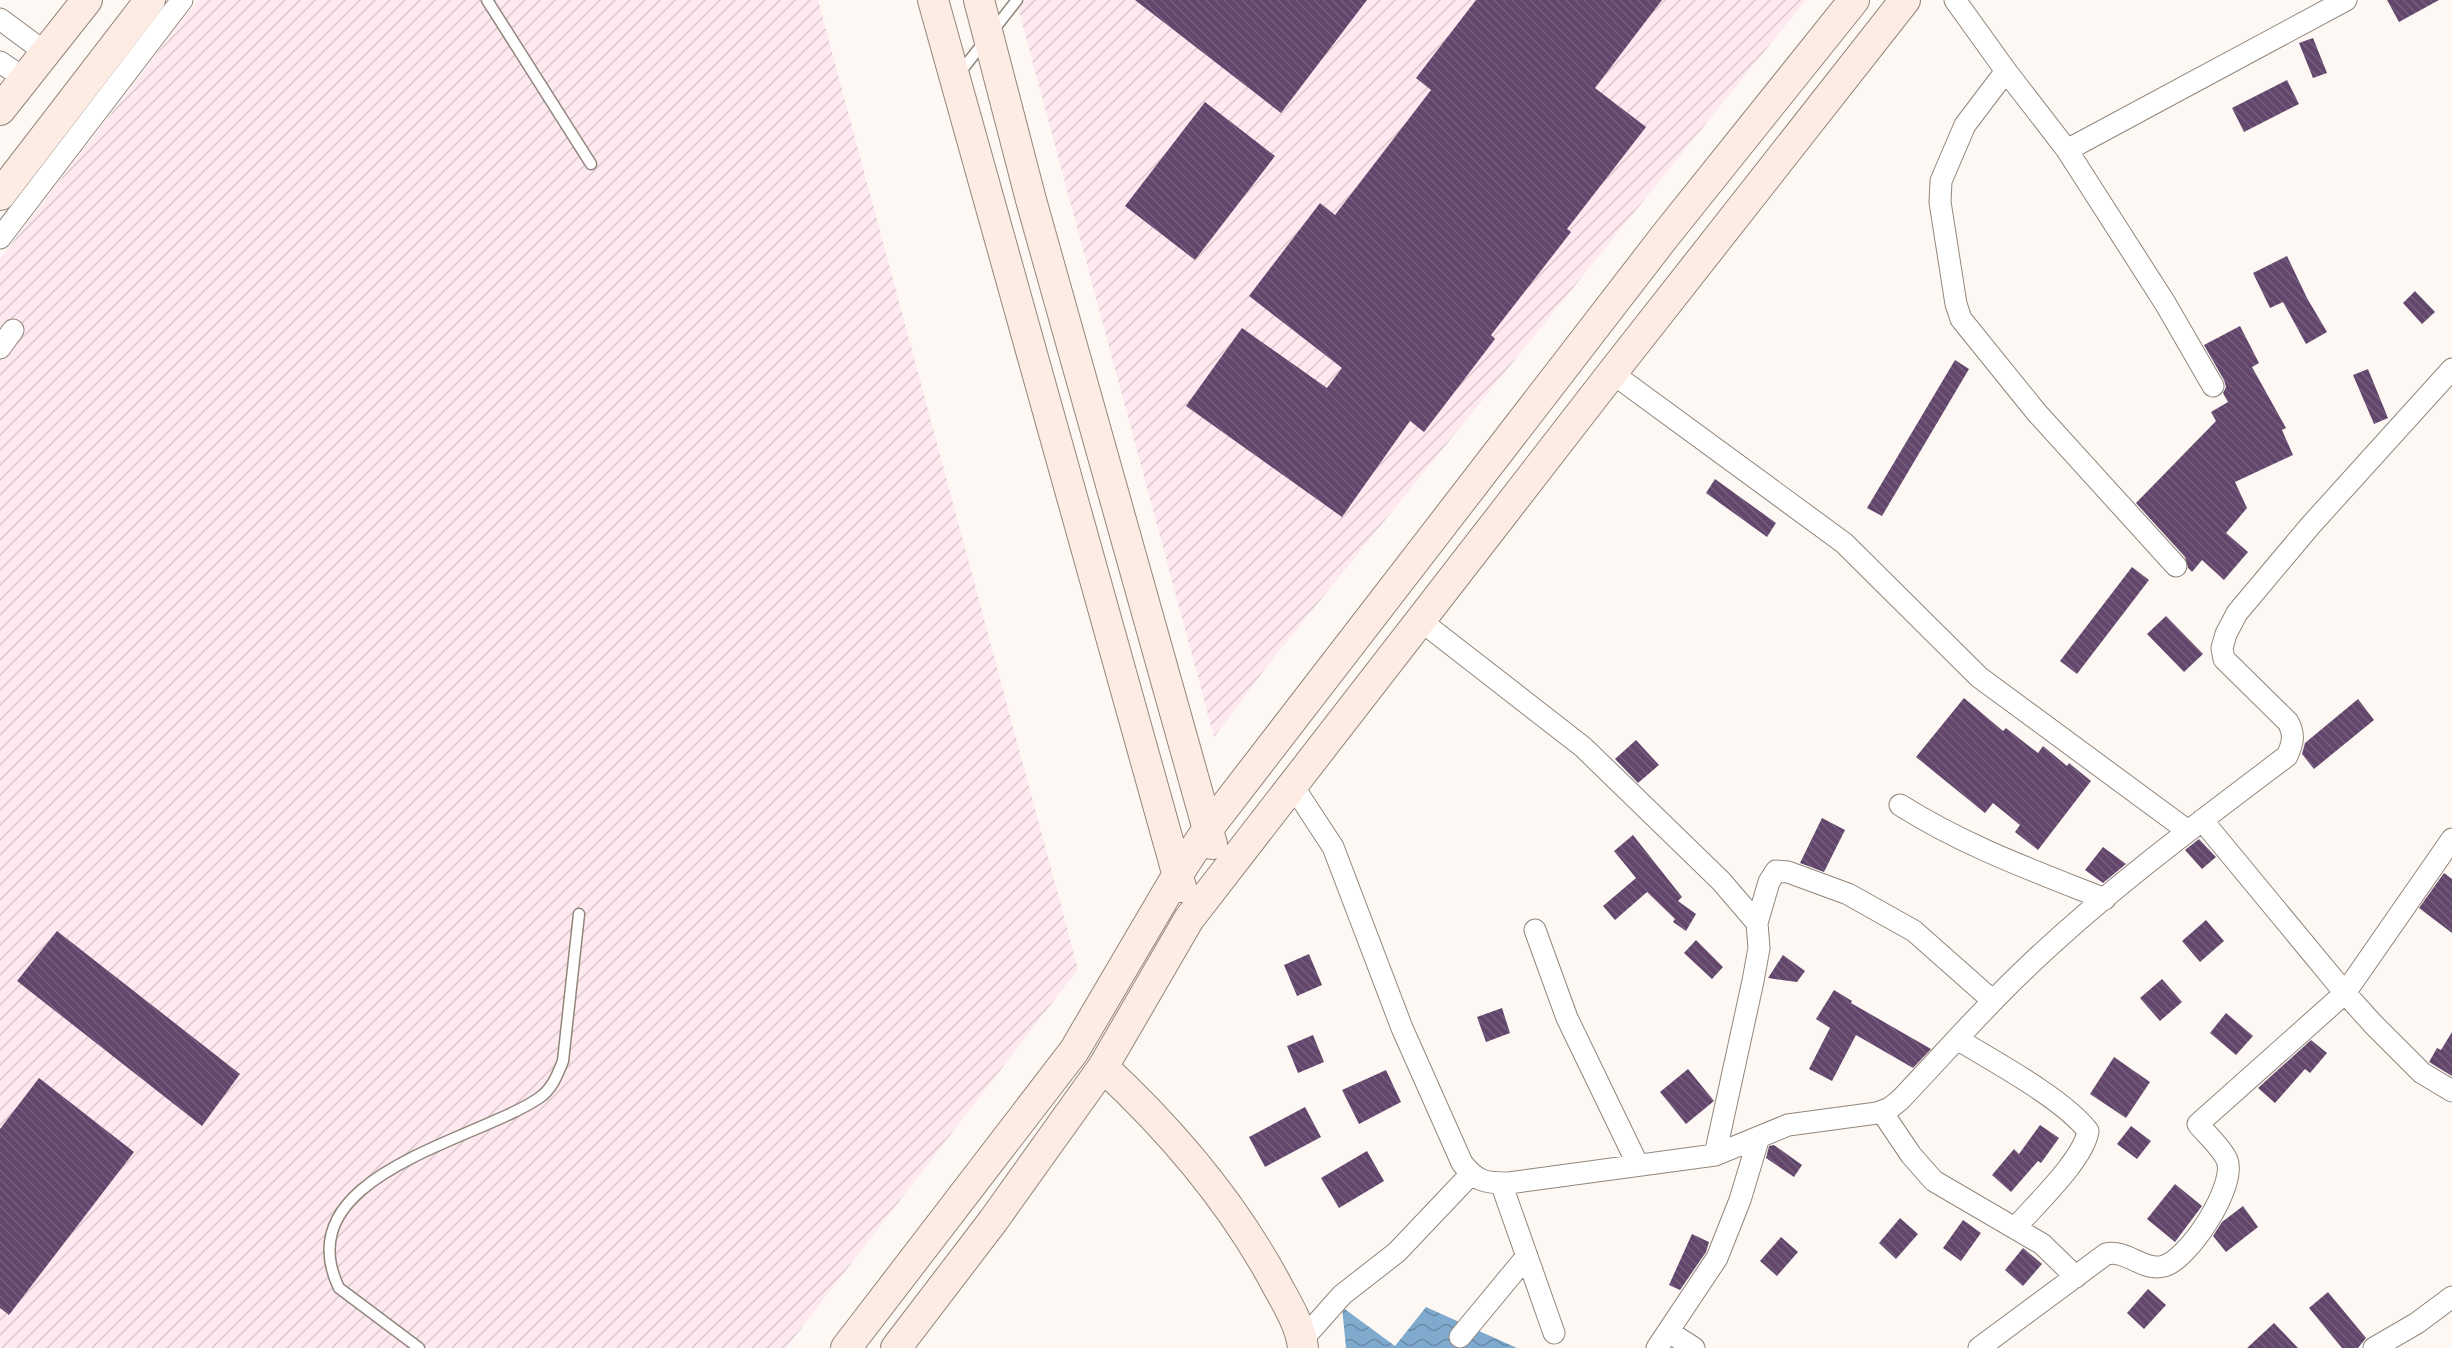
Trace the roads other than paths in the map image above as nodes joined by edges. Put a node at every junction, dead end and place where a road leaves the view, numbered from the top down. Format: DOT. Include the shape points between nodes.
graph roads {
  1 [pos="87,0"];
  2 [pos="150,0"];
  3 [pos="182,0"];
  4 [pos="487,0"];
  5 [pos="933,0"];
  6 [pos="979,0"];
  7 [pos="1017,0"];
  8 [pos="1854,0"];
  9 [pos="1905,0"];
  10 [pos="1955,0"];
  11 [pos="2346,0"];
  12 [pos="0,19"];
  13 [pos="988,37"];
  14 [pos="46,53"];
  15 [pos="0,62"];
  16 [pos="2006,71"];
  17 [pos="956,78"];
  18 [pos="25,79"];
  19 [pos="0,110"];
  20 [pos="2067,150"];
  21 [pos="591,164"];
  22 [pos="0,195"];
  23 [pos="0,238"];
  24 [pos="14,330"];
  25 [pos="0,348"];
  26 [pos="1612,374"];
  27 [pos="2450,374"];
  28 [pos="2213,386"];
  29 [pos="2176,566"];
  30 [pos="1420,621"];
  31 [pos="1293,786"];
  32 [pos="1900,805"];
  33 [pos="2195,826"];
  34 [pos="1207,830"];
  35 [pos="2452,839"];
  36 [pos="1178,874"];
  37 [pos="1221,877"];
  38 [pos="2105,899"];
  39 [pos="579,914"];
  40 [pos="1189,919"];
  41 [pos="1756,923"];
  42 [pos="1535,930"];
  43 [pos="2344,993"];
  44 [pos="1994,1001"];
  45 [pos="1957,1039"];
  46 [pos="1103,1067"];
  47 [pos="2452,1091"];
  48 [pos="1882,1112"];
  49 [pos="1759,1137"];
  50 [pos="1715,1155"];
  51 [pos="1638,1165"];
  52 [pos="1471,1174"];
  53 [pos="1501,1183"];
  54 [pos="2016,1227"];
  55 [pos="1527,1256"];
  56 [pos="2076,1277"];
  57 [pos="2452,1297"];
  58 [pos="1554,1333"];
  59 [pos="1460,1337"];
  60 [pos="1663,1340"];
  61 [pos="1303,1344"];
  62 [pos="419,1348"];
  63 [pos="846,1348"];
  64 [pos="896,1348"];
  65 [pos="1694,1348"];
  66 [pos="1979,1348"];
  67 [pos="2374,1348"];
  1 -- 14 [label="street"];
  2 -- 22 [label="street"];
  3 -- 23 [label="street"];
  4 -- 21 [label="lane"];
  5 -- 17 [label="street"];
  6 -- 13 [label="street"];
  7 -- 13 [label="lane"];
  8 -- 34 [label="street" via="1665,236"];
  9 -- 26 [label="street"];
  10 -- 16 [label="street"];
  11 -- 20 [label="street"];
  12 -- 14 [label="street"];
  13 -- 17 [label="lane"];
  13 -- 34 [label="street"];
  14 -- 18 [label="street"];
  15 -- 18 [label="street"];
  16 -- 20 [label="street"];
  16 -- 29 [label="street" via="1965,125 1941,181 1940,202 1961,319 2037,412"];
  17 -- 36 [label="street"];
  18 -- 19 [label="street"];
  20 -- 28 [label="street"];
  24 -- 25 [label="street"];
  26 -- 30 [label="street"];
  26 -- 33 [label="street" via="1844,543 1979,676"];
  27 -- 33 [label="street" via="2318,517 2237,613 2222,648 2224,659 2288,722 2294,738 2287,756"];
  30 -- 31 [label="street"];
  30 -- 41 [label="street" via="1583,747 1722,881"];
  31 -- 37 [label="street"];
  31 -- 52 [label="street" via="1333,847 1402,1028 1462,1163"];
  32 -- 38 [label="street" via="1937,829 1992,855"];
  33 -- 38 [label="street"];
  33 -- 43 [label="street"];
  34 -- 36 [label="street"];
  34 -- 37 [label="street"];
  35 -- 43 [label="street"];
  36 -- 40 [label="street"];
  36 -- 63 [label="street" via="1074,1052"];
  37 -- 40 [label="street"];
  38 -- 44 [label="street"];
  39 -- 62 [label="lane" via="563,1061 556,1081 540,1097 519,1109 394,1166 358,1192 334,1230 328,1256 339,1288"];
  40 -- 46 [label="street"];
  41 -- 44 [label="street" via="1769,882 1776,871 1788,872 1848,894 1914,931"];
  41 -- 50 [label="street" via="1759,948"];
  42 -- 51 [label="street" via="1567,1018"];
  43 -- 47 [label="street" via="2422,1073"];
  43 -- 56 [label="street" via="2198,1124 2228,1166 2216,1209 2187,1249 2167,1266 2160,1267 2117,1253 2106,1254"];
  44 -- 45 [label="street"];
  45 -- 48 [label="street" via="1900,1100"];
  45 -- 54 [label="street" via="2052,1100 2088,1131 2076,1158"];
  46 -- 61 [label="street" via="1135,1097 1218,1192 1272,1276"];
  46 -- 64 [label="street" via="1000,1212"];
  48 -- 49 [label="street" via="1798,1123"];
  48 -- 54 [label="street" via="1934,1181"];
  49 -- 50 [label="street"];
  49 -- 60 [label="street" via="1725,1241"];
  50 -- 51 [label="street"];
  51 -- 53 [label="street"];
  52 -- 53 [label="street" via="1479,1180"];
  52 -- 61 [label="street" via="1397,1252 1342,1295"];
  53 -- 55 [label="street"];
  54 -- 56 [label="street" via="2051,1251"];
  55 -- 58 [label="street"];
  55 -- 59 [label="street"];
  56 -- 66 [label="street"];
  57 -- 67 [label="street"];
  60 -- 65 [label="street"];
}
